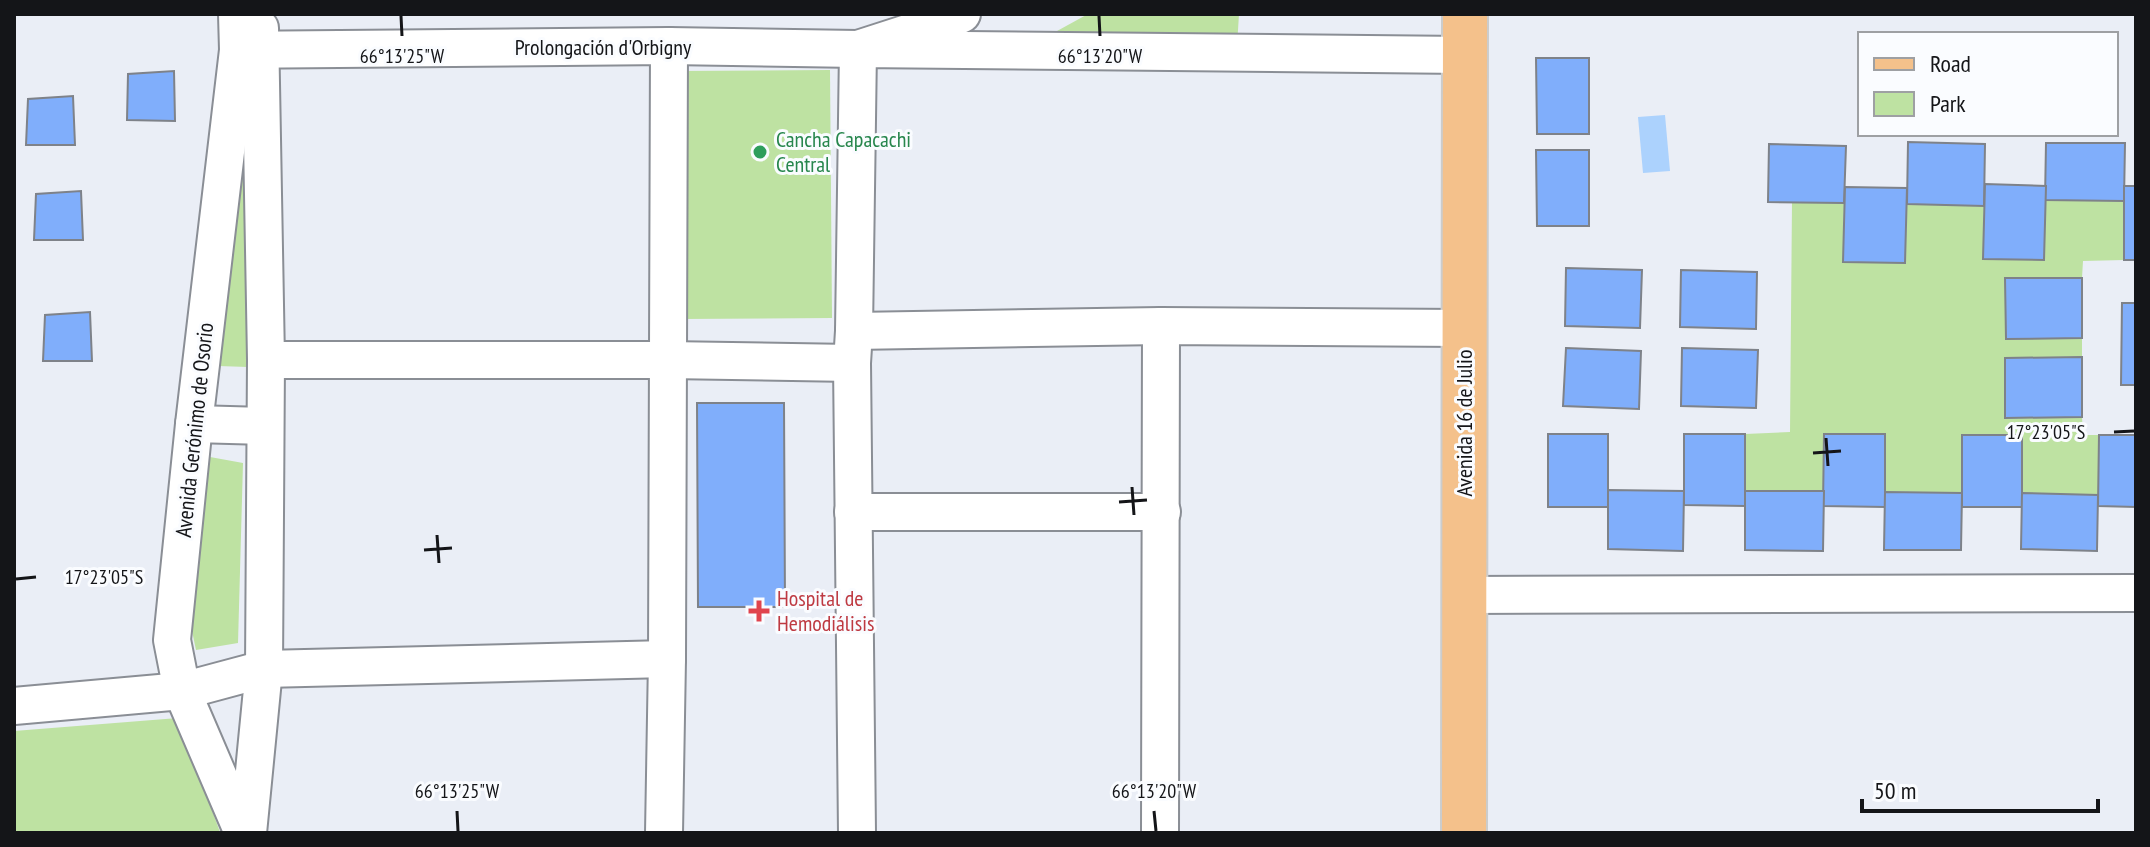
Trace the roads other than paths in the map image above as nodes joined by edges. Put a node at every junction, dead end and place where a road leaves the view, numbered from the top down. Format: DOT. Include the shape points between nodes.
graph roads {
  1 [pos="237,14"];
  2 [pos="259,14"];
  3 [pos="962,14"];
  4 [pos="1465,35"];
  5 [pos="669,46"];
  6 [pos="858,49"];
  7 [pos="249,50"];
  8 [pos="1161,326"];
  9 [pos="1464,328"];
  10 [pos="853,347"];
  11 [pos="266,360"];
  12 [pos="667,360"];
  13 [pos="194,424"];
  14 [pos="265,426"];
  15 [pos="853,512"];
  16 [pos="1162,512"];
  17 [pos="2136,593"];
  18 [pos="1464,595"];
  19 [pos="667,659"];
  20 [pos="264,669"];
  21 [pos="182,691"];
  22 [pos="14,706"];
  23 [pos="246,833"];
  24 [pos="664,833"];
  25 [pos="857,833"];
  26 [pos="1160,833"];
  27 [pos="1464,833"];
  1 -- 7 [label="street, Avenida Gerónimo de Osorio"];
  2 -- 7 [label="street, Avenida Gerónimo de Osorio"];
  3 -- 6 [label="street, Prolongación d'Orbigny"];
  4 -- 6 [label="street"];
  4 -- 9 [label="main road, Avenida 16 de Julio"];
  5 -- 6 [label="street, Prolongación d'Orbigny"];
  5 -- 7 [label="street, Prolongación d'Orbigny"];
  5 -- 12 [label="street"];
  6 -- 10 [label="street"];
  7 -- 11 [label="street, Avenida Gerónimo de Osorio"];
  7 -- 13 [label="street, Avenida Gerónimo de Osorio"];
  8 -- 9 [label="street"];
  8 -- 10 [label="street"];
  8 -- 16 [label="street"];
  9 -- 18 [label="main road, Avenida 16 de Julio"];
  10 -- 12 [label="street"];
  10 -- 15 [label="street"];
  11 -- 12 [label="street"];
  11 -- 14 [label="street, Avenida Gerónimo de Osorio"];
  12 -- 19 [label="street"];
  13 -- 14 [label="street"];
  13 -- 21 [label="street, Avenida Gerónimo de Osorio" via="172,640"];
  14 -- 20 [label="street, Avenida Gerónimo de Osorio"];
  15 -- 16 [label="street"];
  15 -- 25 [label="street"];
  16 -- 26 [label="street"];
  17 -- 18 [label="street"];
  18 -- 27 [label="main road, Avenida 16 de Julio"];
  19 -- 20 [label="street"];
  19 -- 24 [label="street"];
  20 -- 21 [label="street"];
  20 -- 23 [label="street, Avenida Gerónimo de Osorio"];
  21 -- 22 [label="street"];
  21 -- 23 [label="street, Avenida Gerónimo de Osorio"];
}
